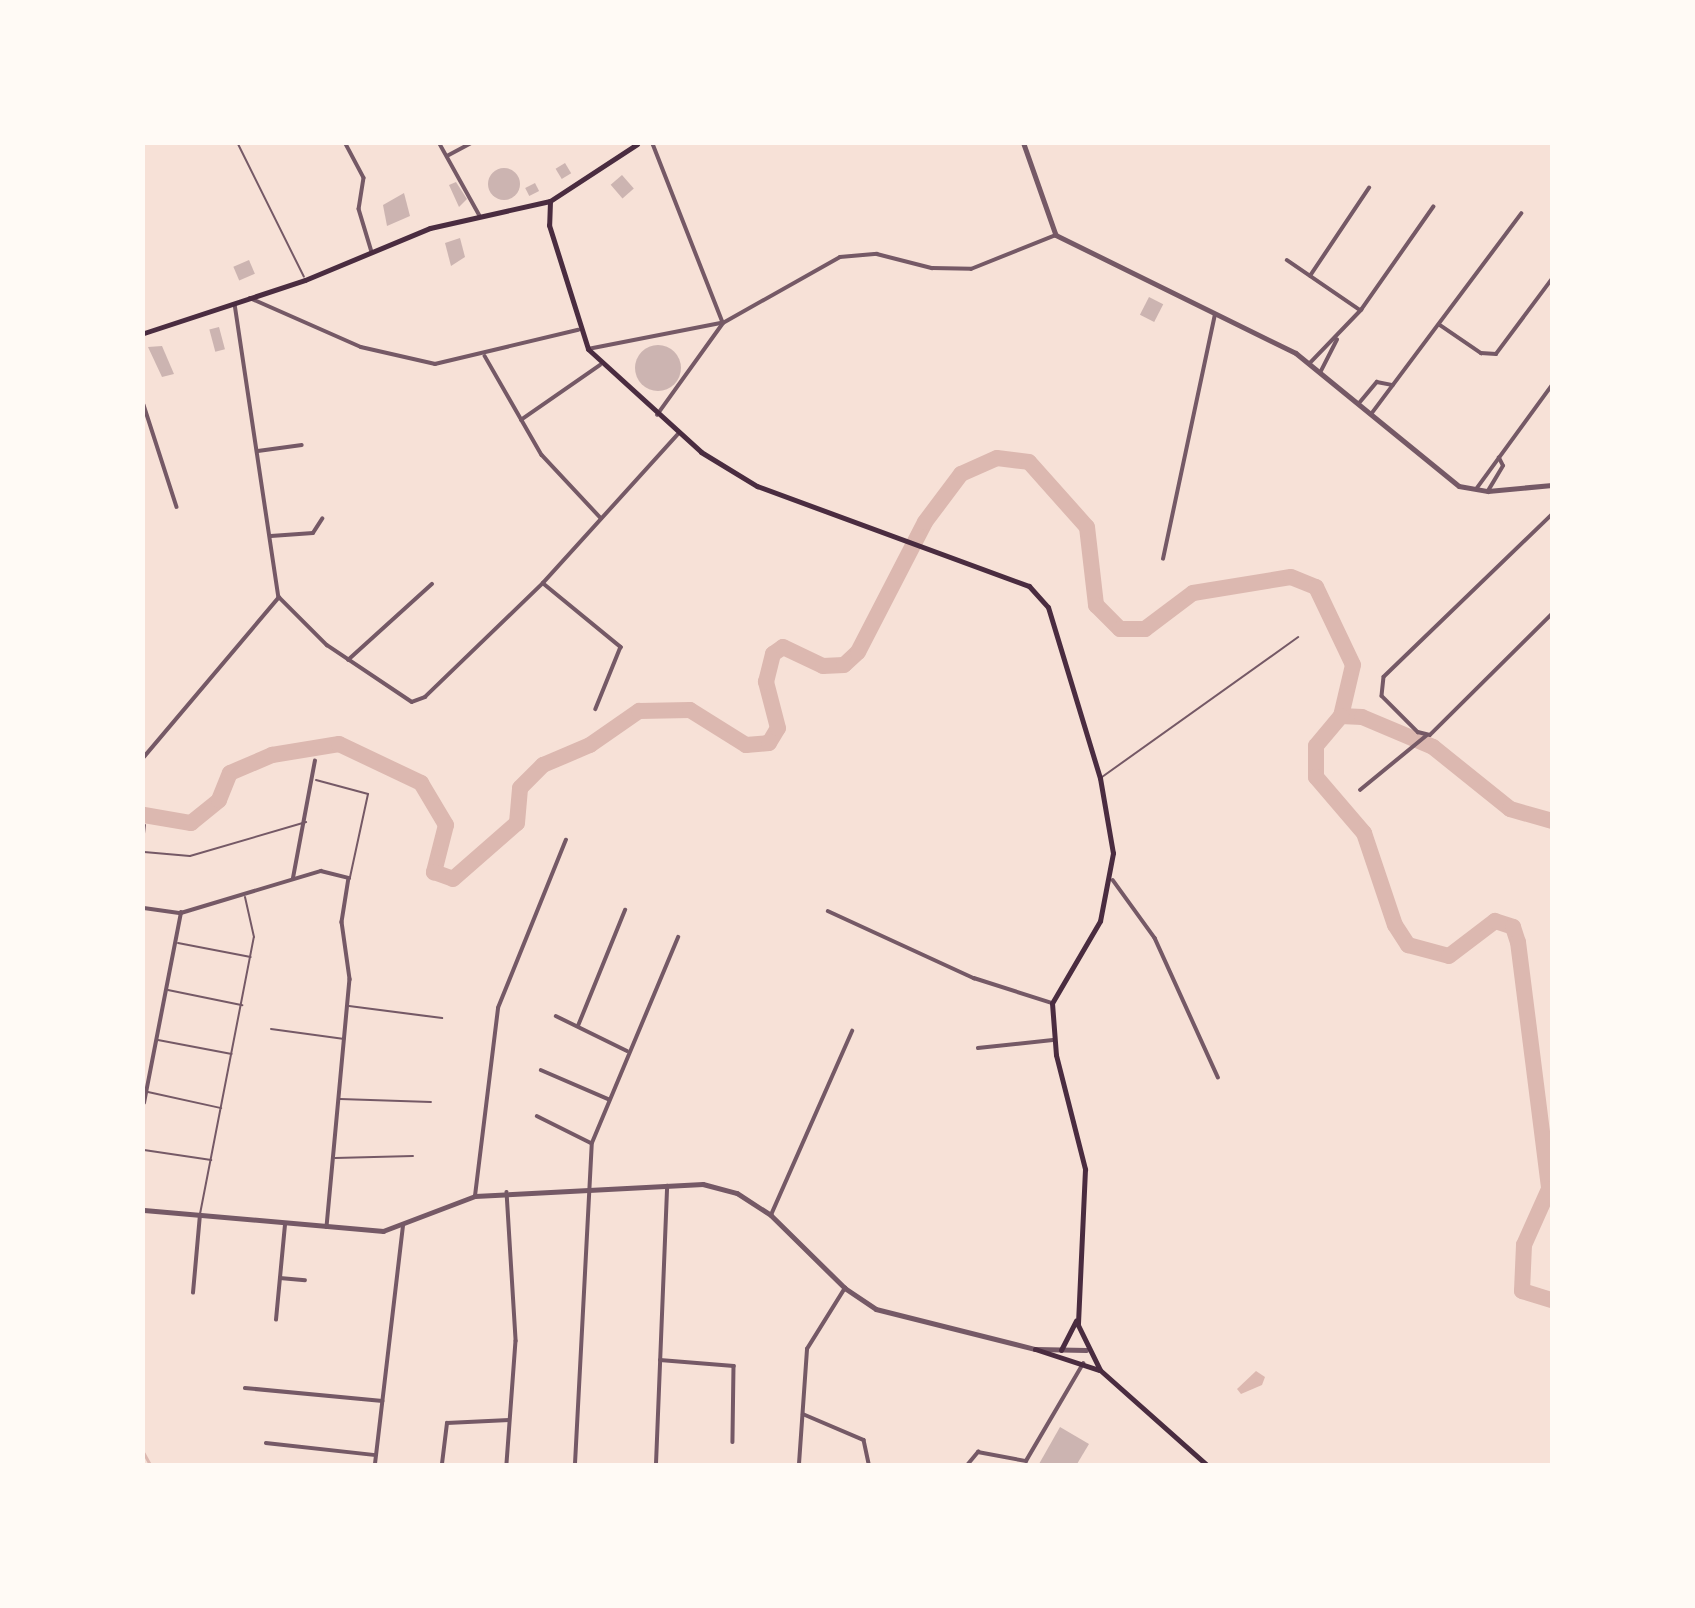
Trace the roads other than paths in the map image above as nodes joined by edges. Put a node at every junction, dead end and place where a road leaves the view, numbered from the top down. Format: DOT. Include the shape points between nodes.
graph roads {
  1 [pos="238,144"];
  2 [pos="346,144"];
  3 [pos="440,144"];
  4 [pos="470,144"];
  5 [pos="637,144"];
  6 [pos="653,144"];
  7 [pos="1024,144"];
  8 [pos="447,156"];
  9 [pos="1369,188"];
  10 [pos="550,201"];
  11 [pos="1433,207"];
  12 [pos="1521,214"];
  13 [pos="480,216"];
  14 [pos="1056,235"];
  15 [pos="372,252"];
  16 [pos="1287,260"];
  17 [pos="1310,276"];
  18 [pos="1552,279"];
  19 [pos="305,280"];
  20 [pos="249,297"];
  21 [pos="235,302"];
  22 [pos="1361,310"];
  23 [pos="1215,314"];
  24 [pos="723,323"];
  25 [pos="1440,325"];
  26 [pos="578,330"];
  27 [pos="144,332"];
  28 [pos="1337,340"];
  29 [pos="588,349"];
  30 [pos="485,356"];
  31 [pos="1310,363"];
  32 [pos="600,365"];
  33 [pos="1321,371"];
  34 [pos="1393,385"];
  35 [pos="1552,385"];
  36 [pos="1360,402"];
  37 [pos="144,405"];
  38 [pos="1372,413"];
  39 [pos="657,415"];
  40 [pos="521,420"];
  41 [pos="678,434"];
  42 [pos="302,445"];
  43 [pos="258,451"];
  44 [pos="1499,458"];
  45 [pos="1552,485"];
  46 [pos="1475,491"];
  47 [pos="1488,491"];
  48 [pos="177,507"];
  49 [pos="1552,515"];
  50 [pos="601,518"];
  51 [pos="322,519"];
  52 [pos="271,536"];
  53 [pos="1163,559"];
  54 [pos="543,583"];
  55 [pos="432,584"];
  56 [pos="279,597"];
  57 [pos="1552,614"];
  58 [pos="1298,637"];
  59 [pos="348,660"];
  60 [pos="596,709"];
  61 [pos="1425,737"];
  62 [pos="144,757"];
  63 [pos="315,761"];
  64 [pos="1100,778"];
  65 [pos="316,780"];
  66 [pos="1360,790"];
  67 [pos="306,822"];
  68 [pos="145,825"];
  69 [pos="144,834"];
  70 [pos="566,840"];
  71 [pos="144,852"];
  72 [pos="293,878"];
  73 [pos="349,878"];
  74 [pos="1113,880"];
  75 [pos="245,897"];
  76 [pos="144,908"];
  77 [pos="625,911"];
  78 [pos="828,911"];
  79 [pos="181,913"];
  80 [pos="678,937"];
  81 [pos="177,943"];
  82 [pos="251,957"];
  83 [pos="167,990"];
  84 [pos="1052,1003"];
  85 [pos="242,1005"];
  86 [pos="348,1006"];
  87 [pos="556,1016"];
  88 [pos="442,1018"];
  89 [pos="578,1026"];
  90 [pos="271,1029"];
  91 [pos="852,1031"];
  92 [pos="345,1039"];
  93 [pos="157,1040"];
  94 [pos="1054,1040"];
  95 [pos="978,1048"];
  96 [pos="627,1051"];
  97 [pos="232,1054"];
  98 [pos="541,1070"];
  99 [pos="1218,1077"];
  100 [pos="146,1092"];
  101 [pos="339,1099"];
  102 [pos="608,1099"];
  103 [pos="144,1102"];
  104 [pos="431,1102"];
  105 [pos="222,1108"];
  106 [pos="537,1116"];
  107 [pos="592,1143"];
  108 [pos="144,1150"];
  109 [pos="413,1156"];
  110 [pos="334,1158"];
  111 [pos="212,1160"];
  112 [pos="667,1186"];
  113 [pos="587,1187"];
  114 [pos="507,1192"];
  115 [pos="475,1196"];
  116 [pos="144,1210"];
  117 [pos="200,1215"];
  118 [pos="771,1215"];
  119 [pos="285,1224"];
  120 [pos="403,1225"];
  121 [pos="327,1227"];
  122 [pos="280,1278"];
  123 [pos="305,1280"];
  124 [pos="845,1288"];
  125 [pos="193,1293"];
  126 [pos="1077,1311"];
  127 [pos="276,1320"];
  128 [pos="1035,1349"];
  129 [pos="1061,1350"];
  130 [pos="1086,1350"];
  131 [pos="660,1360"];
  132 [pos="1083,1364"];
  133 [pos="1100,1370"];
  134 [pos="245,1388"];
  135 [pos="382,1401"];
  136 [pos="803,1414"];
  137 [pos="509,1420"];
  138 [pos="733,1442"];
  139 [pos="266,1443"];
  140 [pos="376,1455"];
  141 [pos="375,1465"];
  142 [pos="442,1465"];
  143 [pos="507,1465"];
  144 [pos="575,1465"];
  145 [pos="656,1465"];
  146 [pos="800,1465"];
  147 [pos="869,1465"];
  148 [pos="968,1465"];
  149 [pos="1206,1465"];
  1 -- 19 [label="lane"];
  2 -- 15 [label="street" via="363,178 359,209"];
  3 -- 8 [label="street"];
  4 -- 8 [label="street"];
  5 -- 10 [label="main road"];
  6 -- 24 [label="street"];
  7 -- 14 [label="street"];
  8 -- 13 [label="street"];
  9 -- 17 [label="street"];
  10 -- 13 [label="main road"];
  10 -- 26 [label="main road" via="549,225"];
  11 -- 22 [label="street"];
  12 -- 25 [label="street"];
  13 -- 15 [label="main road"];
  14 -- 23 [label="street"];
  14 -- 24 [label="street" via="971,269 932,268 877,254 840,257"];
  15 -- 19 [label="main road"];
  16 -- 17 [label="street"];
  17 -- 22 [label="street"];
  18 -- 25 [label="street" via="1496,354 1481,353"];
  19 -- 20 [label="main road"];
  20 -- 21 [label="main road"];
  20 -- 30 [label="street" via="397,358 435,364"];
  21 -- 27 [label="main road"];
  21 -- 43 [label="street"];
  22 -- 28 [label="street"];
  23 -- 31 [label="street"];
  23 -- 53 [label="street"];
  24 -- 29 [label="street"];
  24 -- 39 [label="street"];
  25 -- 34 [label="street"];
  26 -- 29 [label="main road"];
  26 -- 30 [label="street"];
  28 -- 31 [label="street"];
  28 -- 33 [label="street"];
  29 -- 32 [label="main road"];
  30 -- 40 [label="street"];
  31 -- 33 [label="street"];
  32 -- 39 [label="main road"];
  32 -- 40 [label="street"];
  33 -- 36 [label="street"];
  34 -- 36 [label="street" via="1377,382"];
  34 -- 38 [label="street"];
  35 -- 44 [label="street"];
  36 -- 38 [label="street"];
  37 -- 48 [label="street"];
  38 -- 46 [label="street" via="1445,476"];
  39 -- 41 [label="main road"];
  40 -- 50 [label="street" via="570,490"];
  41 -- 50 [label="street"];
  41 -- 64 [label="main road" via="757,486 927,545 1041,596"];
  42 -- 43 [label="street"];
  43 -- 52 [label="street"];
  44 -- 46 [label="street"];
  44 -- 47 [label="street" via="1503,466"];
  45 -- 47 [label="street"];
  46 -- 47 [label="street"];
  49 -- 61 [label="street" via="1384,677 1382,696"];
  50 -- 54 [label="street"];
  51 -- 52 [label="street" via="313,533"];
  52 -- 56 [label="street"];
  54 -- 59 [label="street" via="419,701"];
  54 -- 60 [label="street" via="621,647"];
  55 -- 59 [label="street"];
  56 -- 59 [label="street"];
  56 -- 62 [label="street"];
  57 -- 61 [label="street"];
  58 -- 64 [label="lane"];
  61 -- 66 [label="street"];
  63 -- 65 [label="street"];
  64 -- 74 [label="main road"];
  65 -- 67 [label="street"];
  65 -- 73 [label="lane" via="368,794"];
  67 -- 71 [label="lane" via="190,856"];
  67 -- 72 [label="street"];
  68 -- 69 [label="lane"];
  70 -- 115 [label="street" via="498,1008"];
  72 -- 73 [label="street" via="321,871"];
  72 -- 75 [label="street"];
  73 -- 86 [label="street" via="342,922"];
  74 -- 84 [label="main road" via="1100,921"];
  74 -- 99 [label="street" via="1154,938"];
  75 -- 79 [label="street"];
  75 -- 82 [label="lane" via="253,916"];
  76 -- 79 [label="street"];
  77 -- 89 [label="street"];
  78 -- 84 [label="street" via="974,978"];
  79 -- 81 [label="street"];
  80 -- 96 [label="street"];
  81 -- 82 [label="lane"];
  81 -- 83 [label="street"];
  82 -- 85 [label="lane"];
  83 -- 85 [label="lane"];
  83 -- 93 [label="street"];
  84 -- 94 [label="main road"];
  85 -- 97 [label="lane"];
  86 -- 88 [label="lane"];
  86 -- 92 [label="street"];
  87 -- 89 [label="street"];
  89 -- 96 [label="street"];
  90 -- 92 [label="lane"];
  91 -- 118 [label="street"];
  92 -- 101 [label="street"];
  93 -- 97 [label="lane"];
  93 -- 100 [label="street"];
  94 -- 95 [label="street"];
  94 -- 126 [label="main road" via="1085,1169"];
  96 -- 102 [label="street"];
  97 -- 105 [label="lane"];
  98 -- 102 [label="street"];
  100 -- 103 [label="street"];
  100 -- 105 [label="lane"];
  101 -- 104 [label="lane"];
  101 -- 110 [label="street"];
  102 -- 107 [label="street"];
  105 -- 111 [label="lane"];
  106 -- 107 [label="street"];
  107 -- 113 [label="street"];
  108 -- 111 [label="lane"];
  109 -- 110 [label="lane"];
  110 -- 121 [label="street"];
  111 -- 117 [label="lane"];
  112 -- 113 [label="street"];
  112 -- 118 [label="street" via="723,1188"];
  112 -- 131 [label="street"];
  113 -- 114 [label="street"];
  113 -- 144 [label="street"];
  114 -- 115 [label="street"];
  114 -- 137 [label="street" via="516,1341"];
  115 -- 120 [label="street"];
  116 -- 117 [label="street"];
  117 -- 119 [label="street"];
  117 -- 125 [label="street"];
  118 -- 124 [label="street"];
  119 -- 121 [label="street"];
  119 -- 122 [label="street"];
  120 -- 121 [label="street" via="383,1231"];
  120 -- 135 [label="street"];
  122 -- 123 [label="street"];
  122 -- 127 [label="street"];
  124 -- 128 [label="street" via="896,1318"];
  124 -- 136 [label="street" via="807,1349"];
  126 -- 129 [label="main road" via="1072,1336"];
  126 -- 130 [label="main road"];
  128 -- 129 [label="street"];
  128 -- 132 [label="main road"];
  129 -- 130 [label="street"];
  130 -- 133 [label="main road"];
  131 -- 138 [label="street" via="734,1366"];
  131 -- 145 [label="street"];
  132 -- 133 [label="main road"];
  132 -- 148 [label="street" via="1026,1461 978,1452"];
  133 -- 149 [label="main road"];
  134 -- 135 [label="street"];
  135 -- 140 [label="street"];
  136 -- 146 [label="street"];
  136 -- 147 [label="street" via="864,1440"];
  137 -- 142 [label="street" via="447,1423"];
  137 -- 143 [label="street"];
  139 -- 140 [label="street"];
  140 -- 141 [label="street"];
}
